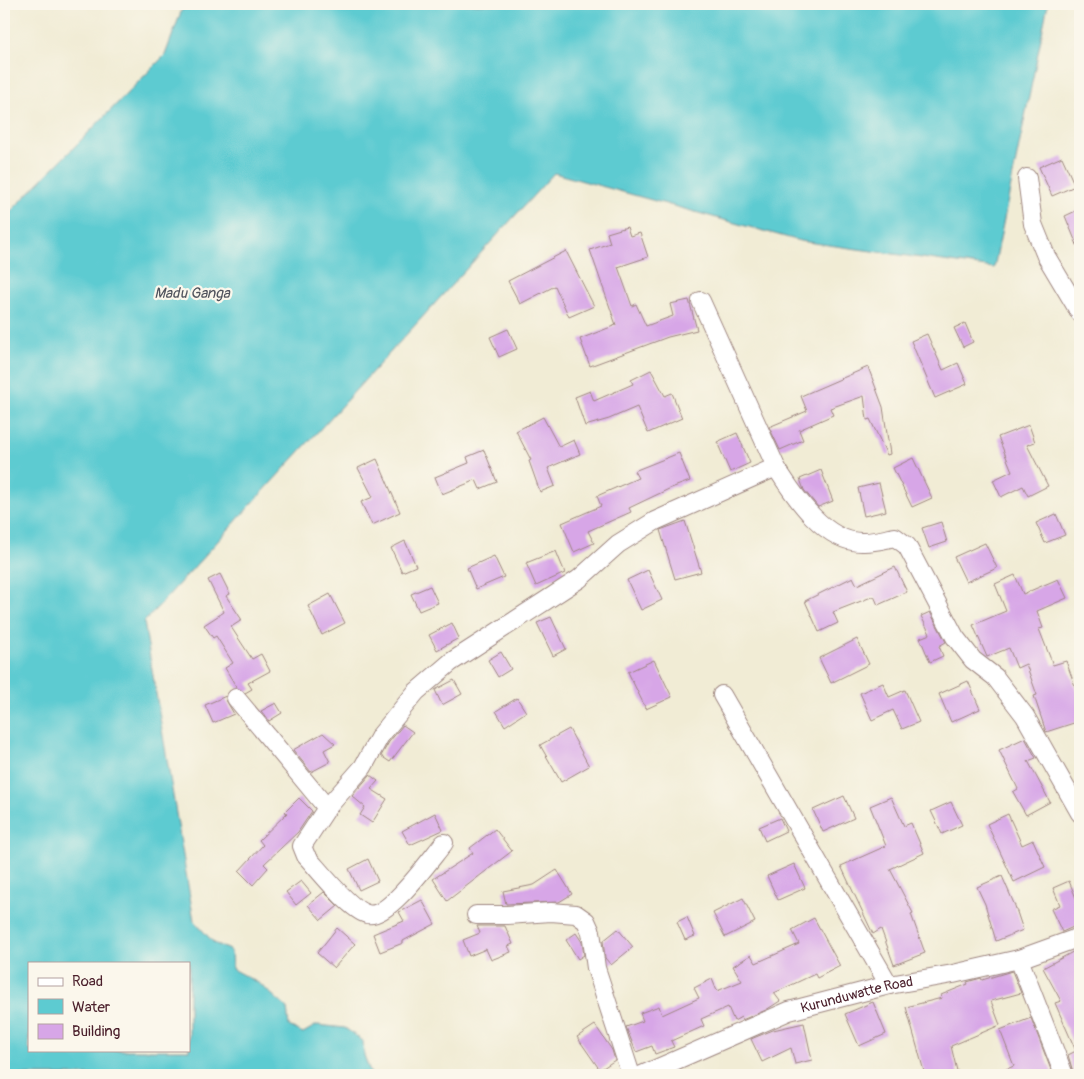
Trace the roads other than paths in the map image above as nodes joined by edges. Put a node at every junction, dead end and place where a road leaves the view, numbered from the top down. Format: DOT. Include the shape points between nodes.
graph roads {
  1 [pos="1027,178"];
  2 [pos="700,301"];
  3 [pos="1080,313"];
  4 [pos="776,467"];
  5 [pos="722,695"];
  6 [pos="236,698"];
  7 [pos="327,808"];
  8 [pos="1080,814"];
  9 [pos="444,843"];
  10 [pos="476,914"];
  11 [pos="1080,937"];
  12 [pos="1019,958"];
  13 [pos="889,985"];
  14 [pos="631,1075"];
  15 [pos="642,1075"];
  16 [pos="1064,1075"];
  1 -- 3 [label="street" via="1033,224 1046,256"];
  2 -- 4 [label="street"];
  4 -- 7 [label="street" via="655,521 618,544 579,579 451,662 416,692"];
  4 -- 8 [label="street" via="790,490 816,520 840,538 863,542 895,537 907,546 955,637 973,660 995,677 1025,716"];
  5 -- 13 [label="street"];
  6 -- 7 [label="street"];
  7 -- 9 [label="street" via="302,846 303,851 350,904 367,914 382,912"];
  10 -- 14 [label="street" via="551,912 576,914 586,921 591,932 596,968"];
  11 -- 12 [label="street, Kurunduwatte Road"];
  12 -- 13 [label="street, Kurunduwatte Road"];
  12 -- 16 [label="street"];
  13 -- 15 [label="street, Kurunduwatte Road" via="789,1012"];
}
